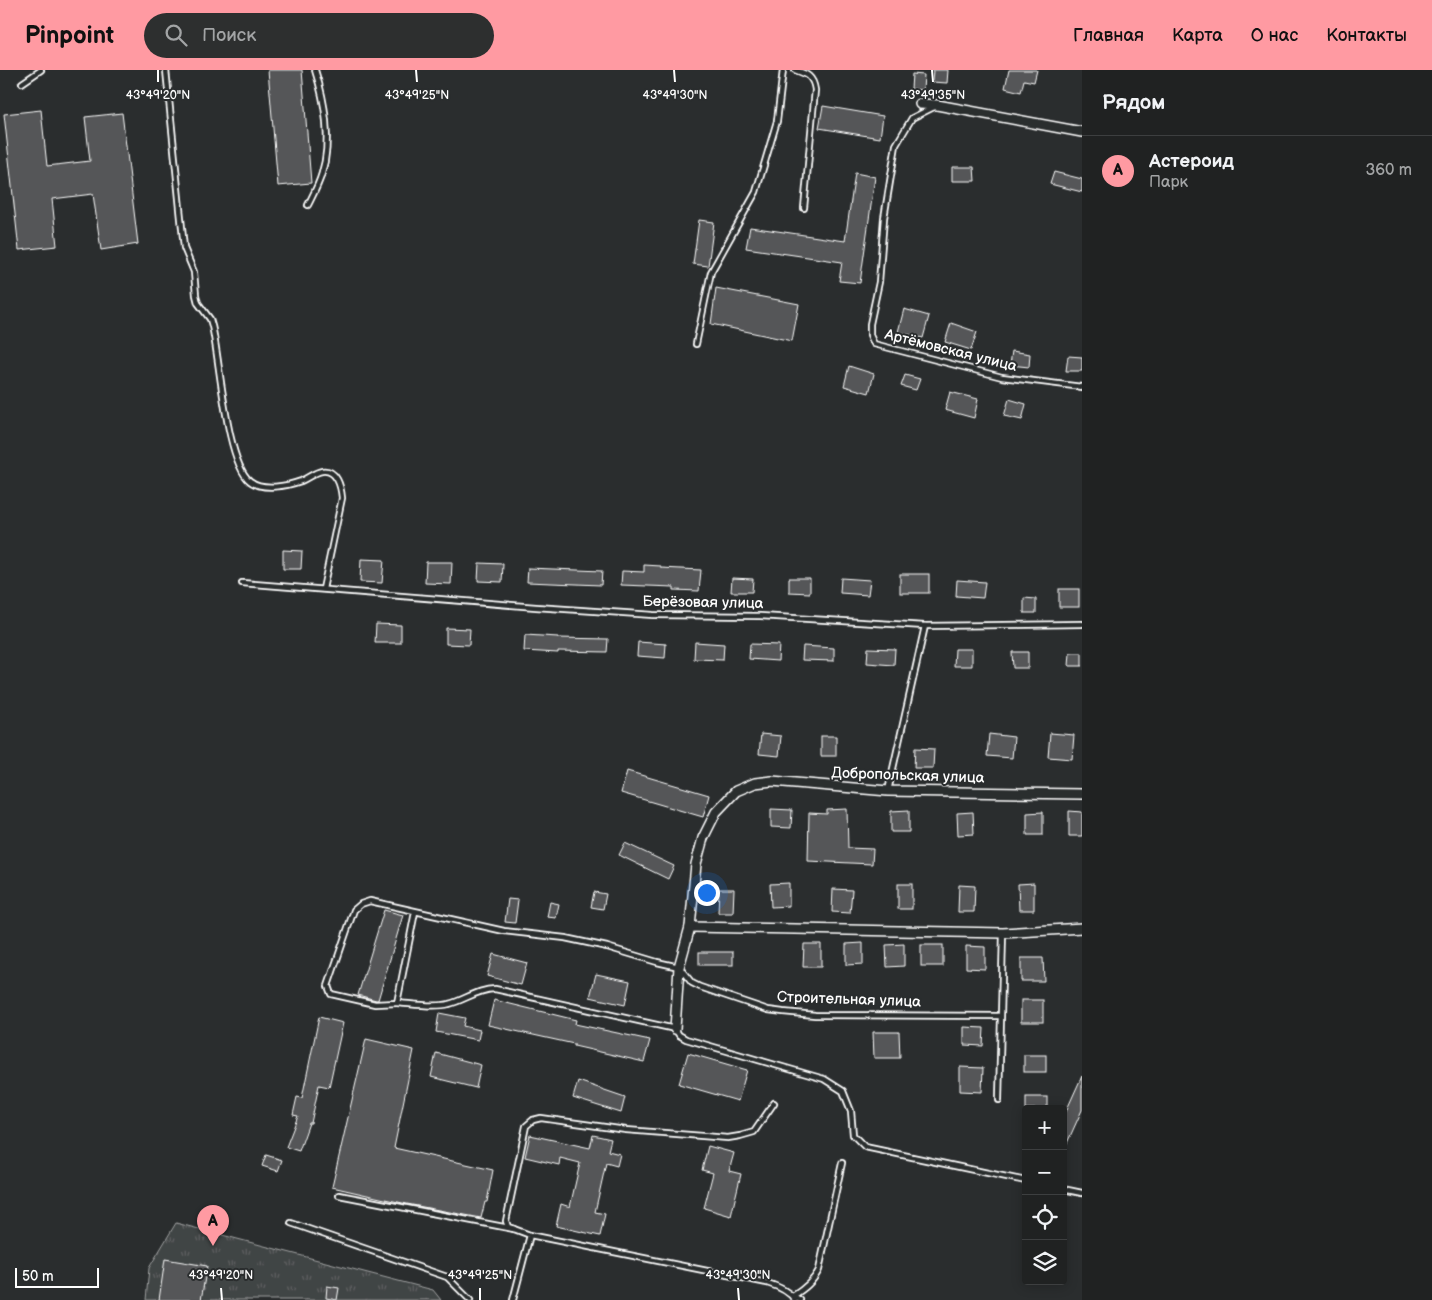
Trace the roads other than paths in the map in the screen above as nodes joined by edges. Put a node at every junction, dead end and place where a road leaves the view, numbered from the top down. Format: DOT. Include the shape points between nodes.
graph roads {
  1 [pos="41,70"];
  2 [pos="166,70"];
  3 [pos="315,70"];
  4 [pos="783,70"];
  5 [pos="795,70"];
  6 [pos="22,83"];
  7 [pos="920,104"];
  8 [pos="937,105"];
  9 [pos="1082,132"];
  10 [pos="308,205"];
  11 [pos="804,208"];
  12 [pos="696,344"];
  13 [pos="1082,387"];
  14 [pos="242,583"];
  15 [pos="323,588"];
  16 [pos="1082,624"];
  17 [pos="925,626"];
  18 [pos="888,791"];
  19 [pos="1082,794"];
  20 [pos="415,912"];
  21 [pos="690,926"];
  22 [pos="1082,928"];
  23 [pos="1003,933"];
  24 [pos="679,967"];
  25 [pos="397,1003"];
  26 [pos="1000,1016"];
  27 [pos="675,1029"];
  28 [pos="999,1100"];
  29 [pos="774,1103"];
  30 [pos="842,1163"];
  31 [pos="1022,1181"];
  32 [pos="1067,1190"];
  33 [pos="1082,1193"];
  34 [pos="339,1195"];
  35 [pos="291,1223"];
  36 [pos="514,1229"];
  37 [pos="530,1235"];
  38 [pos="794,1298"];
  39 [pos="470,1300"];
  40 [pos="513,1300"];
  41 [pos="800,1300"];
  1 -- 6 [label="lane"];
  2 -- 15 [label="lane" via="182,239 194,272 198,303 212,326 238,465 252,483 264,487 299,482 322,471 331,472 338,478 342,489"];
  3 -- 10 [label="lane" via="325,112 327,148 322,172"];
  4 -- 12 [label="lane" via="777,121 756,192 711,272"];
  5 -- 11 [label="lane" via="808,75 815,90"];
  7 -- 8 [label="street"];
  8 -- 9 [label="street"];
  8 -- 13 [label="lane, Артёмовская улица" via="912,118 896,145 884,218 879,282 870,324 874,344 1002,377"];
  14 -- 15 [label="lane, Берёзовая улица"];
  15 -- 17 [label="lane, Берёзовая улица" via="653,615 760,616"];
  16 -- 17 [label="lane, Берёзовая улица"];
  17 -- 18 [label="lane"];
  18 -- 19 [label="street, Добропольская улица"];
  18 -- 21 [label="street, Добропольская улица" via="772,781 755,783 736,791 716,812 703,838 696,864"];
  20 -- 24 [label="lane" via="504,932 565,938"];
  20 -- 25 [label="lane"];
  20 -- 25 [label="lane" via="370,901 361,904 354,910 328,986 332,995 375,1004"];
  21 -- 23 [label="street"];
  21 -- 24 [label="street"];
  22 -- 23 [label="street"];
  23 -- 26 [label="lane"];
  24 -- 26 [label="lane, Строительная улица" via="692,983 700,987 768,1010 815,1014"];
  24 -- 27 [label="street"];
  25 -- 27 [label="lane" via="444,1006 485,989 495,989"];
  26 -- 28 [label="lane"];
  27 -- 31 [label="lane" via="686,1040 824,1079 843,1091 850,1111 852,1135 864,1147"];
  29 -- 36 [label="lane" via="754,1132 728,1138 626,1130 542,1118 533,1120 526,1126 506,1221 508,1227"];
  30 -- 38 [label="lane" via="819,1270"];
  32 -- 33 [label="lane"];
  34 -- 36 [label="lane"];
  35 -- 39 [label="lane" via="447,1277"];
  36 -- 37 [label="lane"];
  37 -- 38 [label="lane" via="767,1283"];
  37 -- 40 [label="lane"];
  38 -- 41 [label="lane"];
}
